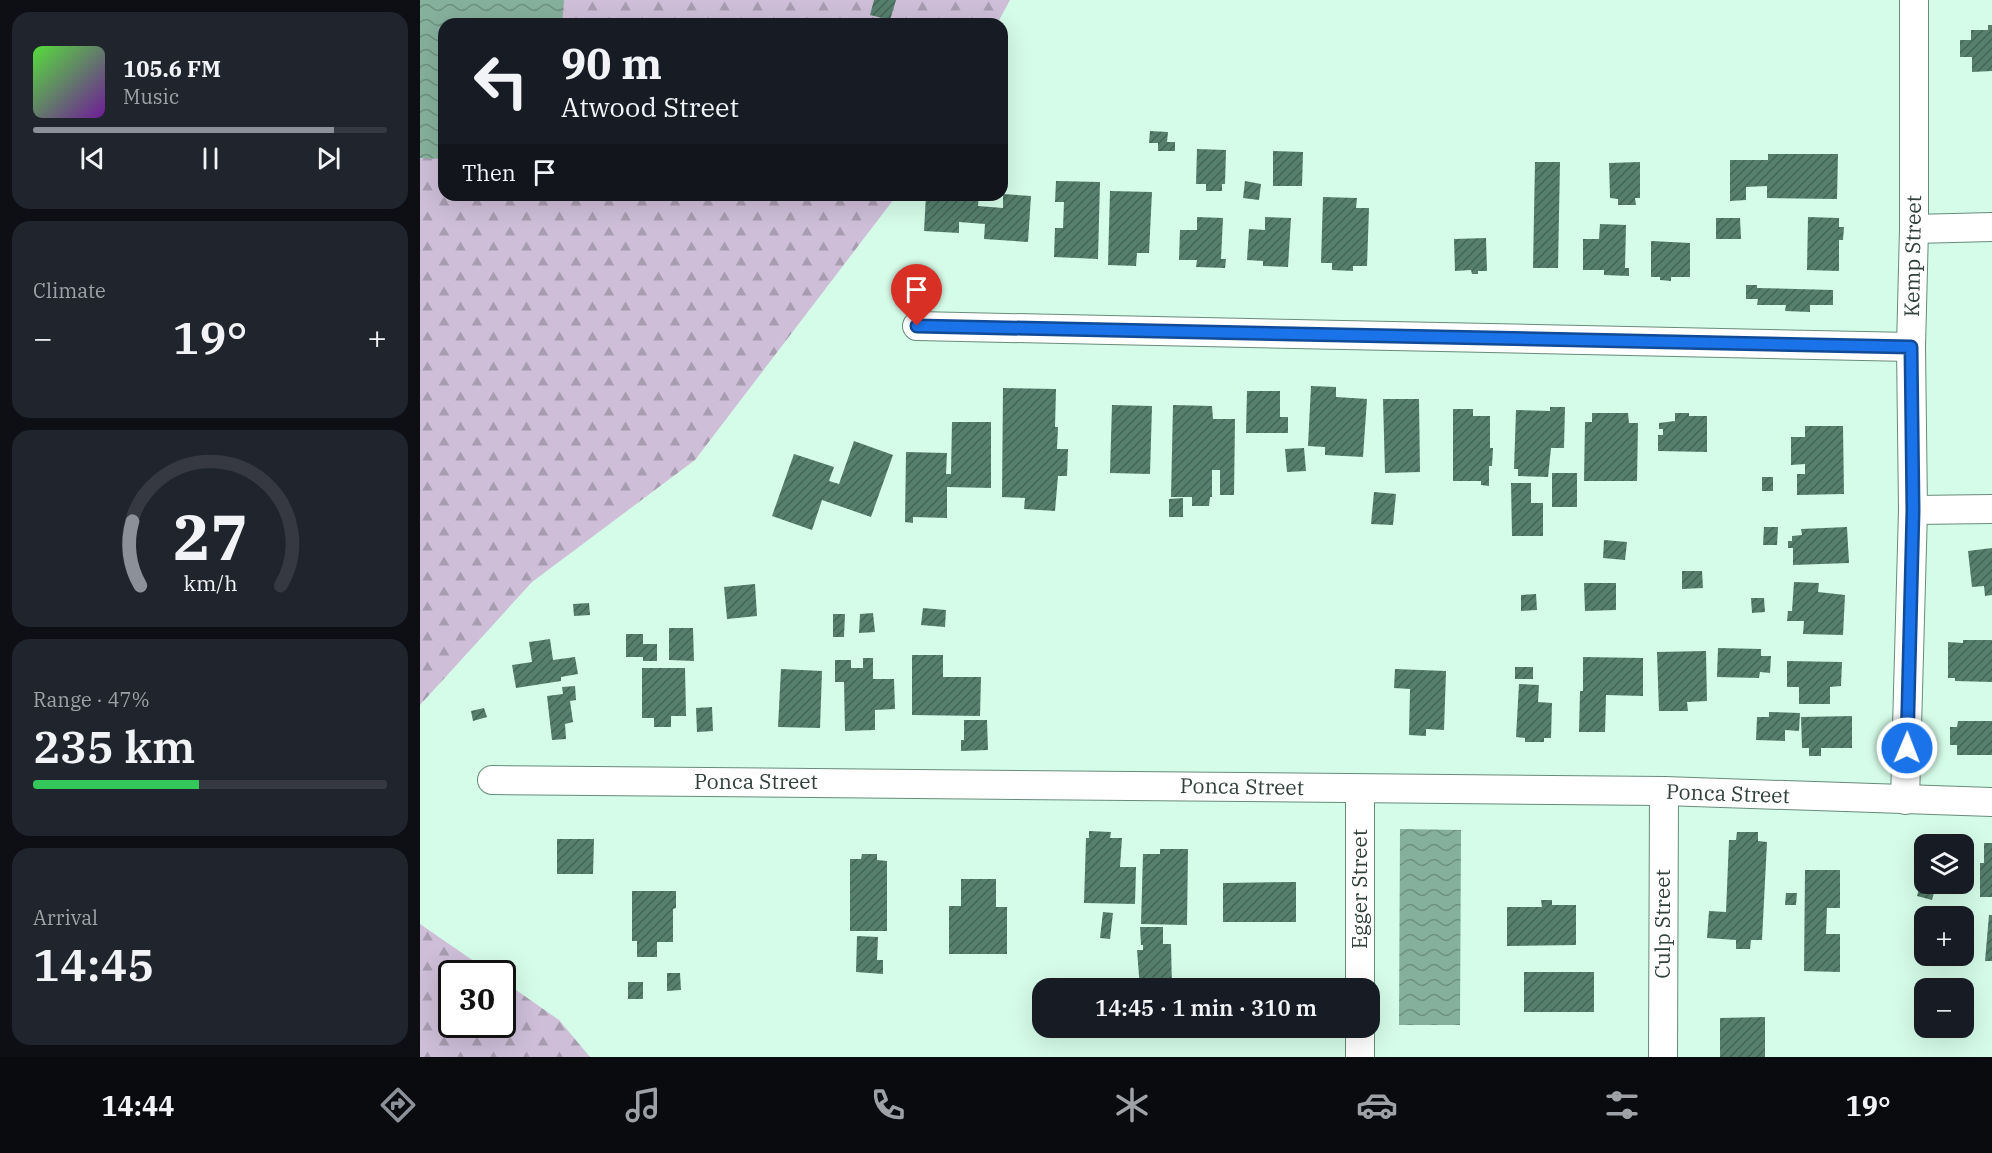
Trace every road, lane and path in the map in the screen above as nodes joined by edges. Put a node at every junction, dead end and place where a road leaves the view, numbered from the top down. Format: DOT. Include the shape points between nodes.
graph roads {
  1 [pos="1914,0"];
  2 [pos="1992,228"];
  3 [pos="1914,229"];
  4 [pos="917,326"];
  5 [pos="1911,347"];
  6 [pos="1992,509"];
  7 [pos="1913,510"];
  8 [pos="492,780"];
  9 [pos="1360,789"];
  10 [pos="1664,791"];
  11 [pos="1905,800"];
  12 [pos="1992,802"];
  13 [pos="1360,978"];
  14 [pos="1360,1038"];
  15 [pos="1360,1057"];
  16 [pos="1663,1057"];
  1 -- 3 [label="street, Kemp Street"];
  2 -- 3 [label="street"];
  3 -- 5 [label="street, Kemp Street"];
  4 -- 5 [label="street"];
  5 -- 7 [label="street, Kemp Street"];
  6 -- 7 [label="street"];
  7 -- 11 [label="street, Kemp Street"];
  8 -- 9 [label="street, Ponca Street"];
  9 -- 10 [label="street, Ponca Street"];
  9 -- 13 [label="street, Egger Street"];
  10 -- 11 [label="street, Ponca Street"];
  10 -- 16 [label="street, Culp Street"];
  11 -- 12 [label="street, Ponca Street"];
  14 -- 15 [label="street"];
}
